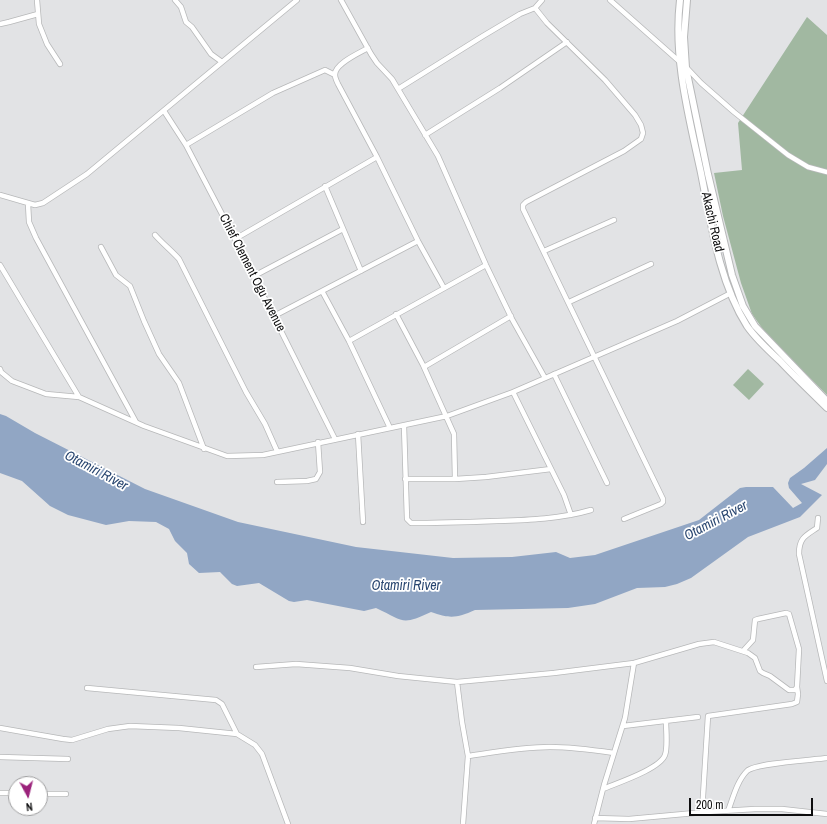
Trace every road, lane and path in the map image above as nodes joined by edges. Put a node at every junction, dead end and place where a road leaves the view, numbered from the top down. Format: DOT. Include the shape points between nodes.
graph roads {
  1 [pos="37,0"];
  2 [pos="175,0"];
  3 [pos="297,0"];
  4 [pos="341,0"];
  5 [pos="542,0"];
  6 [pos="610,0"];
  7 [pos="680,0"];
  8 [pos="687,0"];
  9 [pos="535,8"];
  10 [pos="38,14"];
  11 [pos="0,24"];
  12 [pos="567,42"];
  13 [pos="368,48"];
  14 [pos="680,61"];
  15 [pos="222,62"];
  16 [pos="60,64"];
  17 [pos="686,68"];
  18 [pos="335,75"];
  19 [pos="398,89"];
  20 [pos="164,111"];
  21 [pos="425,135"];
  22 [pos="186,145"];
  23 [pos="377,157"];
  24 [pos="827,172"];
  25 [pos="325,186"];
  26 [pos="0,195"];
  27 [pos="28,204"];
  28 [pos="614,220"];
  29 [pos="343,229"];
  30 [pos="156,235"];
  31 [pos="235,239"];
  32 [pos="418,241"];
  33 [pos="101,247"];
  34 [pos="544,252"];
  35 [pos="651,264"];
  36 [pos="0,265"];
  37 [pos="486,265"];
  38 [pos="361,271"];
  39 [pos="254,276"];
  40 [pos="444,288"];
  41 [pos="322,291"];
  42 [pos="731,293"];
  43 [pos="569,302"];
  44 [pos="396,314"];
  45 [pos="274,316"];
  46 [pos="511,316"];
  47 [pos="349,341"];
  48 [pos="594,356"];
  49 [pos="424,367"];
  50 [pos="0,369"];
  51 [pos="554,374"];
  52 [pos="545,378"];
  53 [pos="513,392"];
  54 [pos="79,397"];
  55 [pos="827,401"];
  56 [pos="827,408"];
  57 [pos="447,416"];
  58 [pos="136,422"];
  59 [pos="404,426"];
  60 [pos="390,428"];
  61 [pos="358,434"];
  62 [pos="335,439"];
  63 [pos="318,442"];
  64 [pos="204,449"];
  65 [pos="277,451"];
  66 [pos="551,469"];
  67 [pos="455,478"];
  68 [pos="405,479"];
  69 [pos="277,482"];
  70 [pos="607,483"];
  71 [pos="591,510"];
  72 [pos="571,515"];
  73 [pos="818,518"];
  74 [pos="624,519"];
  75 [pos="363,522"];
  76 [pos="743,651"];
  77 [pos="634,663"];
  78 [pos="256,667"];
  79 [pos="827,681"];
  80 [pos="457,682"];
  81 [pos="797,687"];
  82 [pos="87,688"];
  83 [pos="698,717"];
  84 [pos="666,721"];
  85 [pos="623,726"];
  86 [pos="0,728"];
  87 [pos="237,734"];
  88 [pos="614,753"];
  89 [pos="468,756"];
  90 [pos="0,757"];
  91 [pos="827,758"];
  92 [pos="68,759"];
  93 [pos="603,789"];
  94 [pos="48,794"];
  95 [pos="66,794"];
  96 [pos="728,811"];
  97 [pos="702,812"];
  98 [pos="827,814"];
  99 [pos="595,818"];
  100 [pos="288,824"];
  101 [pos="463,824"];
  102 [pos="594,824"];
  1 -- 10 [label="street"];
  2 -- 15 [label="street" via="181,7 186,22 211,54"];
  3 -- 15 [label="street"];
  4 -- 13 [label="street"];
  5 -- 9 [label="street"];
  6 -- 14 [label="street"];
  7 -- 14 [label="main road, Akachi Road" via="677,26"];
  8 -- 17 [label="main road, Akachi Road" via="684,37"];
  9 -- 12 [label="street"];
  9 -- 19 [label="street" via="482,36"];
  10 -- 11 [label="street"];
  10 -- 16 [label="street" via="47,44"];
  12 -- 21 [label="street"];
  12 -- 34 [label="street" via="636,115 643,133 641,139 624,151 526,202 523,209"];
  13 -- 18 [label="street" via="336,68"];
  13 -- 19 [label="street"];
  14 -- 17 [label="street"];
  14 -- 42 [label="main road, Akachi Road" via="709,211"];
  15 -- 20 [label="street"];
  17 -- 24 [label="street" via="788,155 808,167"];
  17 -- 55 [label="main road, Akachi Road" via="708,174 737,292 749,317 762,335"];
  18 -- 22 [label="street" via="325,70 273,93"];
  18 -- 23 [label="street"];
  19 -- 21 [label="street"];
  20 -- 22 [label="street, Chief Clement Ogu Avenue"];
  20 -- 27 [label="street" via="87,174 43,203"];
  21 -- 37 [label="street" via="454,188"];
  22 -- 31 [label="street, Chief Clement Ogu Avenue"];
  23 -- 25 [label="street"];
  23 -- 32 [label="street"];
  25 -- 29 [label="street"];
  25 -- 31 [label="street"];
  26 -- 27 [label="street"];
  27 -- 58 [label="street" via="30,222 36,238"];
  28 -- 34 [label="street"];
  29 -- 38 [label="street"];
  29 -- 39 [label="street"];
  30 -- 65 [label="street" via="179,259"];
  31 -- 39 [label="street, Chief Clement Ogu Avenue"];
  32 -- 38 [label="street"];
  32 -- 40 [label="street"];
  33 -- 64 [label="street" via="116,275 130,286 159,354 178,383"];
  34 -- 43 [label="street"];
  35 -- 43 [label="street"];
  36 -- 54 [label="street"];
  37 -- 40 [label="street"];
  37 -- 46 [label="street"];
  38 -- 41 [label="street"];
  39 -- 45 [label="street, Chief Clement Ogu Avenue"];
  40 -- 44 [label="street"];
  41 -- 45 [label="street"];
  41 -- 47 [label="street"];
  42 -- 48 [label="street" via="677,321"];
  42 -- 56 [label="main road, Akachi Road" via="754,335"];
  43 -- 48 [label="street"];
  44 -- 47 [label="street"];
  44 -- 49 [label="street"];
  45 -- 62 [label="street, Chief Clement Ogu Avenue"];
  46 -- 49 [label="street"];
  46 -- 52 [label="street"];
  47 -- 60 [label="street"];
  48 -- 51 [label="street"];
  48 -- 74 [label="street" via="664,502"];
  49 -- 57 [label="street"];
  50 -- 54 [label="street" via="12,381 46,394"];
  51 -- 52 [label="street"];
  51 -- 70 [label="street"];
  52 -- 53 [label="street"];
  53 -- 57 [label="street"];
  53 -- 66 [label="street"];
  54 -- 58 [label="street"];
  57 -- 59 [label="street"];
  57 -- 67 [label="street" via="454,434"];
  58 -- 64 [label="street"];
  59 -- 60 [label="street"];
  59 -- 68 [label="street"];
  60 -- 61 [label="street"];
  61 -- 62 [label="street"];
  61 -- 75 [label="street"];
  62 -- 63 [label="street"];
  63 -- 65 [label="street"];
  63 -- 69 [label="street" via="320,472 316,479"];
  64 -- 65 [label="street" via="227,456"];
  66 -- 67 [label="street"];
  66 -- 72 [label="street"];
  67 -- 68 [label="street"];
  68 -- 72 [label="street" via="407,519 410,523 533,520"];
  71 -- 72 [label="street"];
  73 -- 79 [label="street" via="817,528 803,537 799,545 799,554"];
  76 -- 77 [label="street" via="709,642"];
  76 -- 81 [label="street" via="755,658 763,673 789,690 795,690"];
  76 -- 81 [label="street" via="753,640 758,619 789,614 799,649"];
  77 -- 80 [label="street"];
  77 -- 85 [label="street"];
  78 -- 80 [label="street" via="296,664 342,667 416,679"];
  80 -- 89 [label="street"];
  81 -- 97 [label="street" via="798,702 792,704 708,716"];
  82 -- 87 [label="street" via="216,700 222,704"];
  83 -- 84 [label="street"];
  84 -- 85 [label="street"];
  84 -- 93 [label="street" via="666,753 663,760 652,768"];
  85 -- 88 [label="street"];
  86 -- 87 [label="street" via="72,740 108,728 130,726"];
  87 -- 100 [label="street" via="255,745 262,754"];
  88 -- 89 [label="street" via="550,747"];
  88 -- 93 [label="street"];
  89 -- 101 [label="street"];
  90 -- 92 [label="street"];
  91 -- 96 [label="street" via="750,769 742,778"];
  93 -- 99 [label="street"];
  94 -- 95 [label="street"];
  96 -- 97 [label="street"];
  96 -- 98 [label="street" via="782,809"];
  97 -- 99 [label="street" via="629,819"];
  99 -- 102 [label="street"];
}
